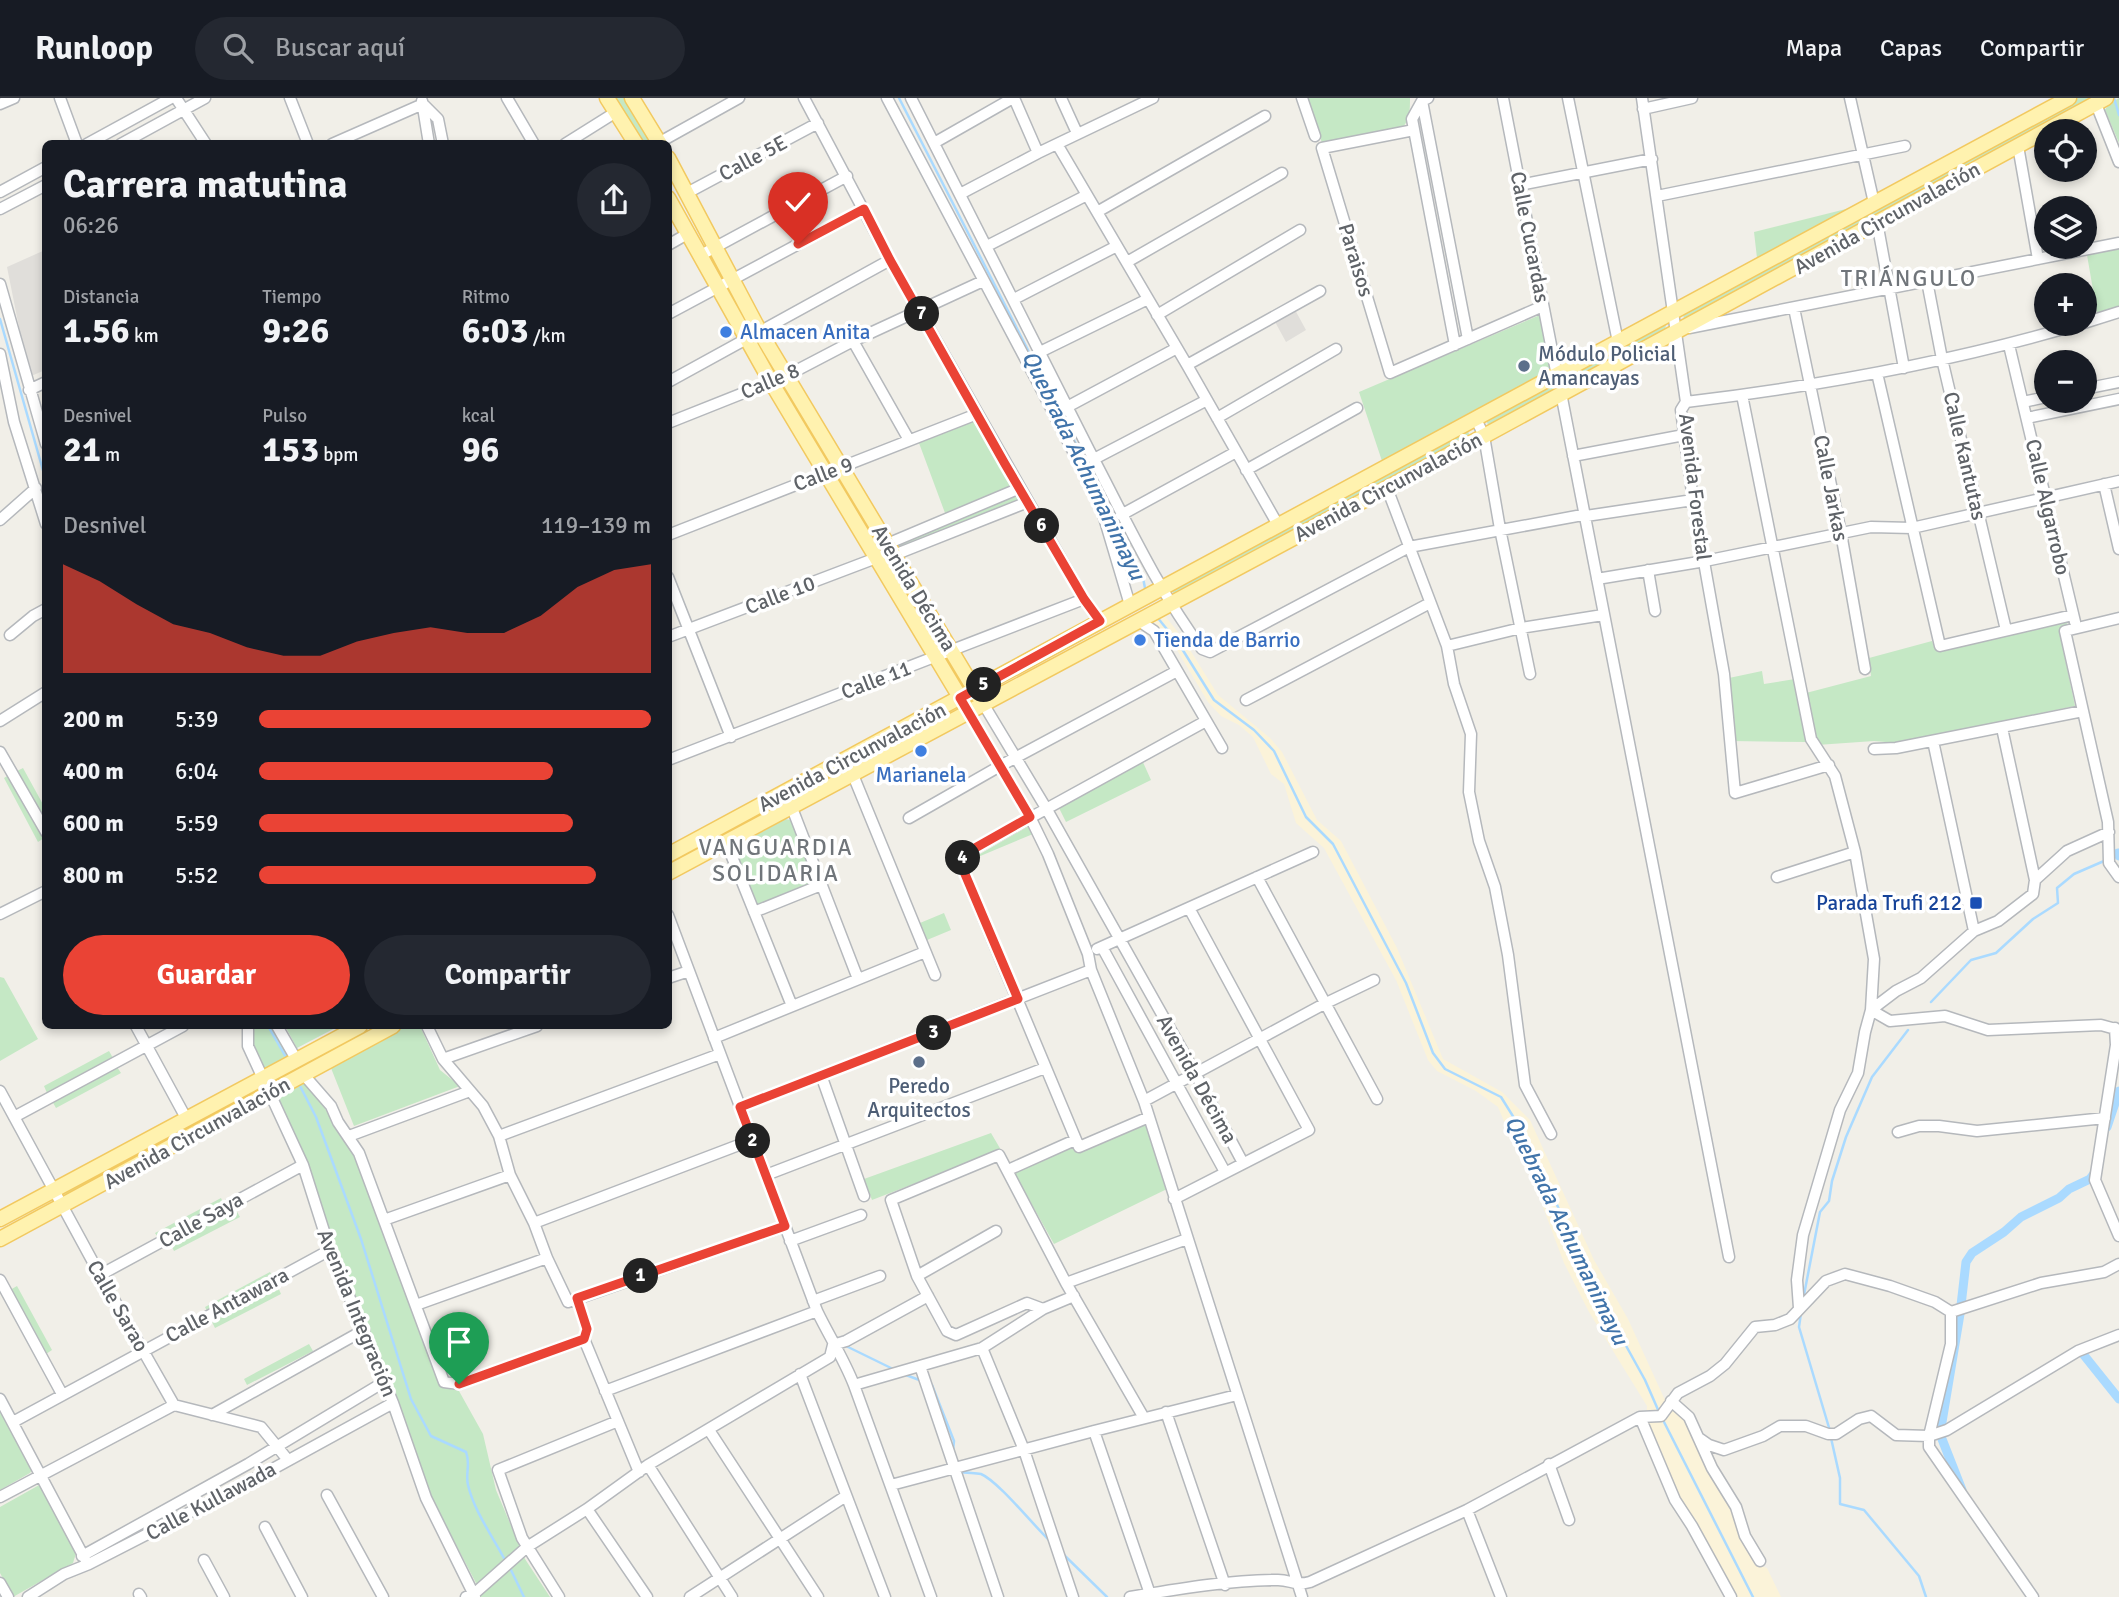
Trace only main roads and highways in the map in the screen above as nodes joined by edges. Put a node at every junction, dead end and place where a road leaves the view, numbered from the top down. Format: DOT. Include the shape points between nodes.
graph roads {
  1 [pos="607,98"];
  2 [pos="632,98"];
  3 [pos="2069,98"];
  4 [pos="2103,100"];
  5 [pos="634,140"];
  6 [pos="658,140"];
  7 [pos="672,165"];
  8 [pos="672,206"];
  9 [pos="753,335"];
  10 [pos="974,690"];
  11 [pos="960,698"];
  12 [pos="984,705"];
  13 [pos="969,713"];
  14 [pos="672,853"];
  15 [pos="672,871"];
  16 [pos="354,1029"];
  17 [pos="388,1029"];
  18 [pos="0,1219"];
  19 [pos="0,1239"];
  1 -- 5 [label="main road"];
  2 -- 6 [label="main road"];
  3 -- 10 [label="main road, Avenida Circunvalación"];
  4 -- 12 [label="main road, Avenida Circunvalación"];
  7 -- 9 [label="main road, Avenida Décima" via="732,279"];
  8 -- 9 [label="main road, Avenida Décima" via="718,287"];
  9 -- 10 [label="main road, Avenida Décima" via="786,376"];
  9 -- 11 [label="main road, Avenida Décima" via="771,382"];
  10 -- 11 [label="main road, Avenida Circunvalación"];
  10 -- 12 [label="main road, Avenida Décima"];
  11 -- 13 [label="main road, Avenida Décima"];
  11 -- 14 [label="main road, Avenida Circunvalación"];
  12 -- 13 [label="main road, Avenida Circunvalación"];
  13 -- 15 [label="main road, Avenida Circunvalación"];
  16 -- 18 [label="main road, Avenida Circunvalación"];
  17 -- 19 [label="main road, Avenida Circunvalación"];
}
